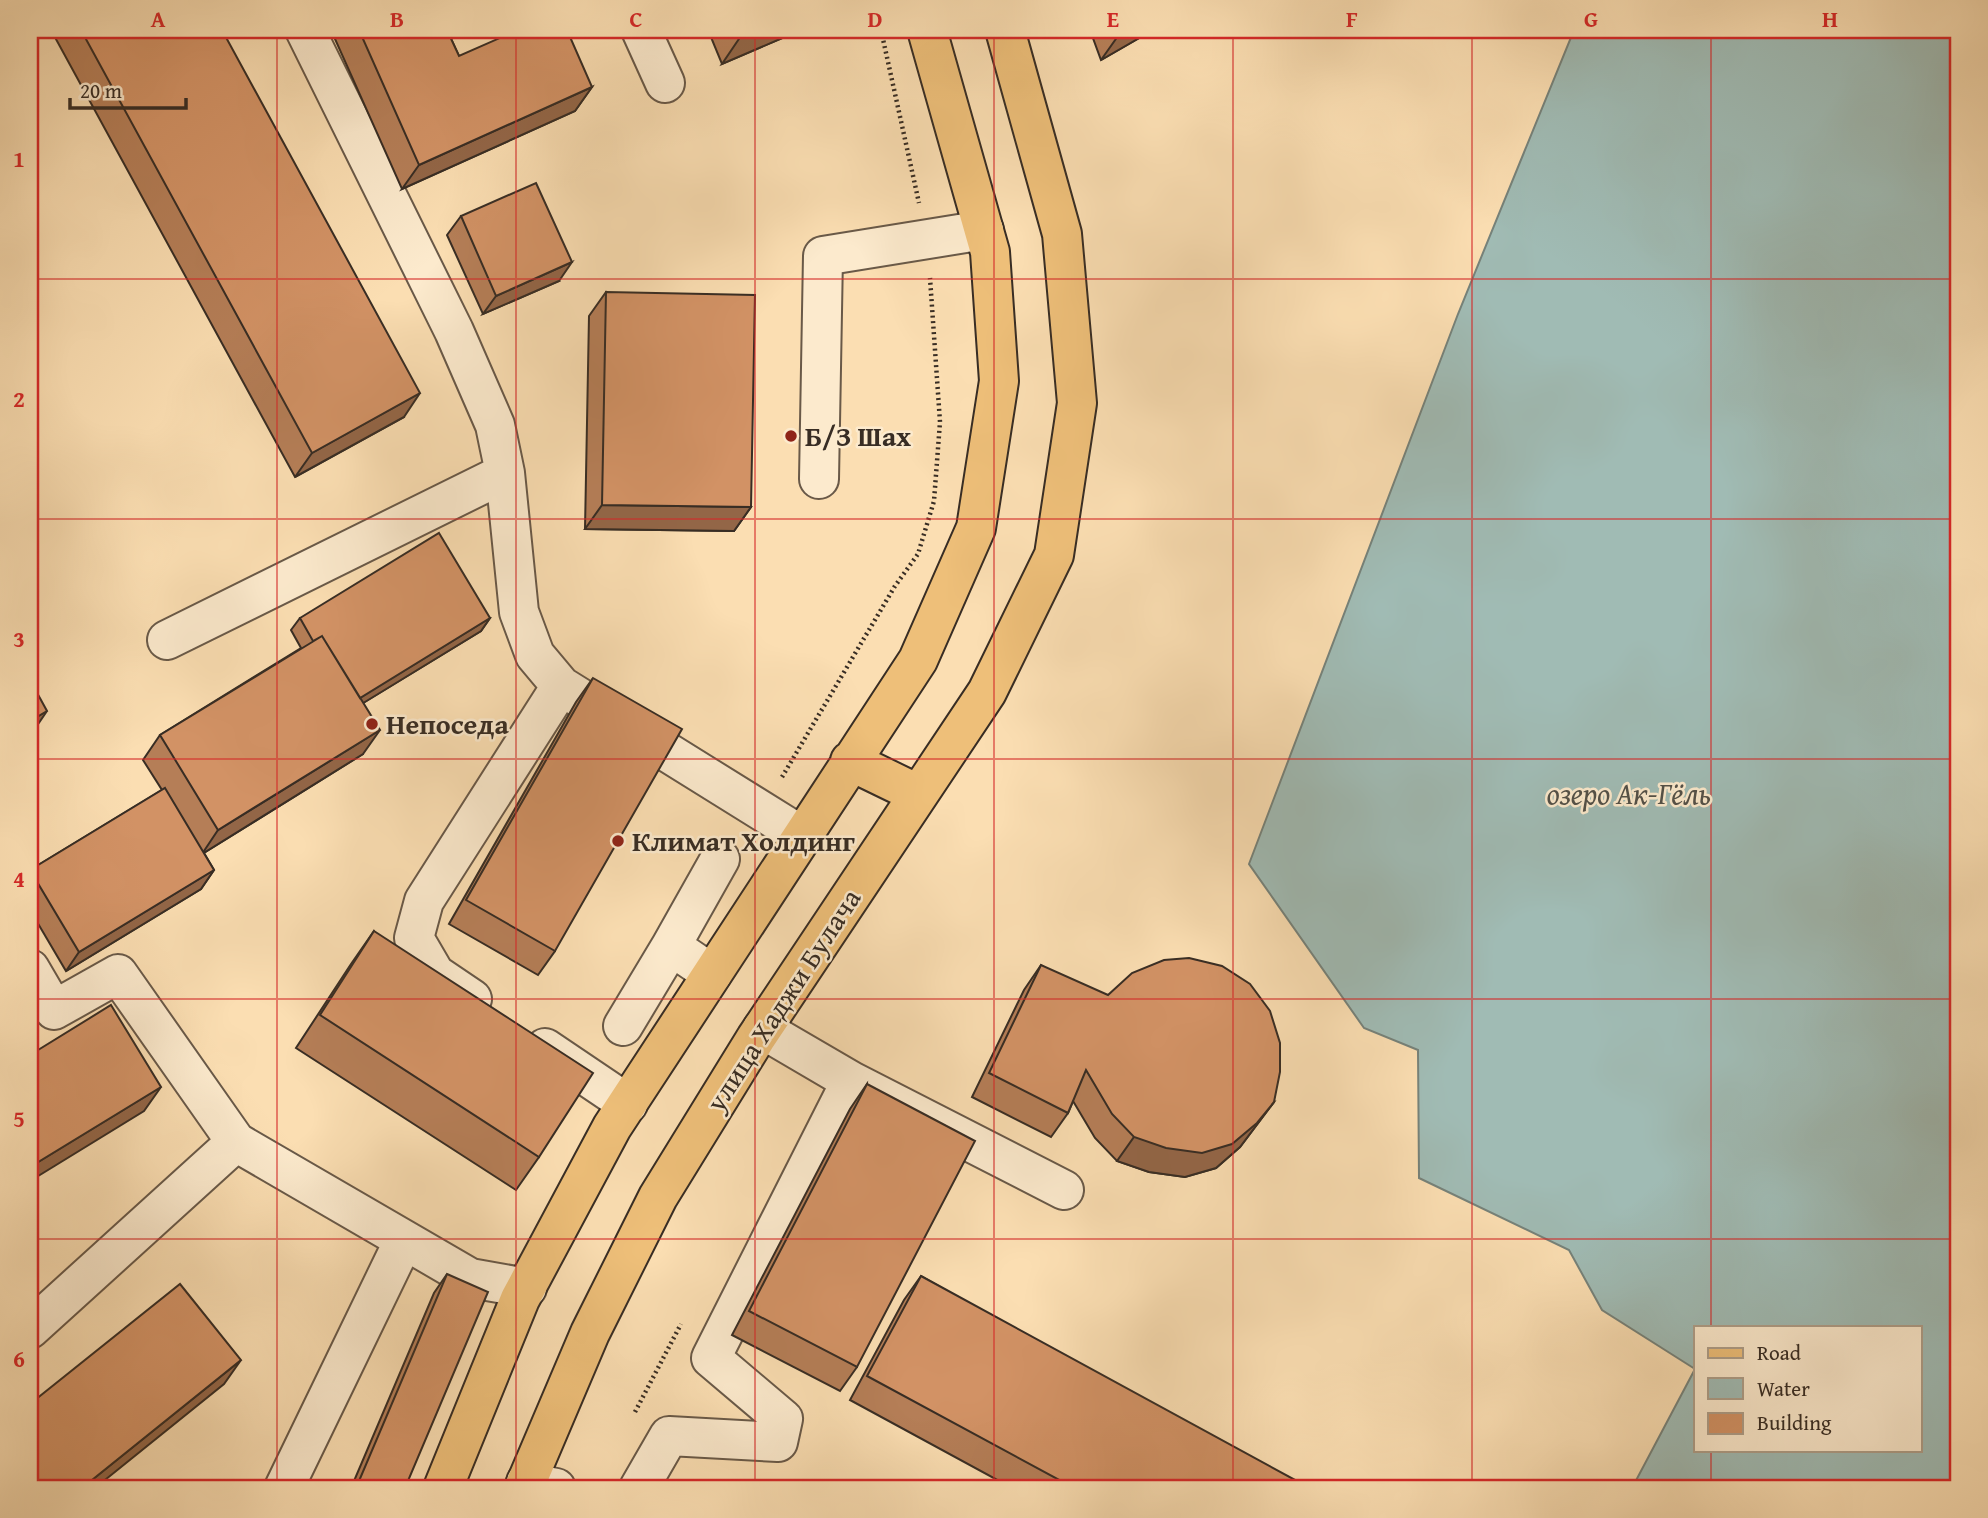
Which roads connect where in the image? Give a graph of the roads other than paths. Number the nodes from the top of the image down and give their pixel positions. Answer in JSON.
{"nodes":[{"id":1,"x":305,"y":30,"type":"edge"},
{"id":2,"x":642,"y":30,"type":"edge"},
{"id":3,"x":928,"y":30,"type":"edge"},
{"id":4,"x":1005,"y":30,"type":"edge"},
{"id":5,"x":664,"y":83,"type":"dead end"},
{"id":6,"x":984,"y":230,"type":"junction"},
{"id":7,"x":505,"y":473,"type":"junction"},
{"id":8,"x":819,"y":479,"type":"dead end"},
{"id":9,"x":167,"y":640,"type":"dead end"},
{"id":10,"x":561,"y":687,"type":"junction"},
{"id":11,"x":850,"y":761,"type":"junction"},
{"id":12,"x":918,"y":794,"type":"junction"},
{"id":13,"x":802,"y":835,"type":"junction"},
{"id":14,"x":720,"y":859,"type":"dead end"},
{"id":15,"x":671,"y":946,"type":"junction"},
{"id":16,"x":30,"y":969,"type":"edge"},
{"id":17,"x":712,"y":974,"type":"junction"},
{"id":18,"x":42,"y":1017,"type":"edge"},
{"id":19,"x":623,"y":1026,"type":"dead end"},
{"id":20,"x":762,"y":1029,"type":"junction"},
{"id":21,"x":851,"y":1081,"type":"junction"},
{"id":22,"x":628,"y":1104,"type":"junction"},
{"id":23,"x":236,"y":1142,"type":"junction"},
{"id":24,"x":1064,"y":1190,"type":"dead end"},
{"id":25,"x":404,"y":1240,"type":"junction"},
{"id":26,"x":527,"y":1288,"type":"junction"},
{"id":27,"x":30,"y":1329,"type":"edge"},
{"id":28,"x":535,"y":1486,"type":"edge"},
{"id":29,"x":284,"y":1488,"type":"edge"},
{"id":30,"x":443,"y":1488,"type":"edge"},
{"id":31,"x":639,"y":1488,"type":"edge"}],
"edges":[{"from":1,"to":7,"type":"street"},
{"from":2,"to":5,"type":"street"},
{"from":3,"to":6,"type":"main road"},
{"from":4,"to":12,"type":"main road","name":"улица Хаджи Булача"},
{"from":6,"to":8,"type":"street"},
{"from":6,"to":11,"type":"main road"},
{"from":7,"to":9,"type":"street"},
{"from":7,"to":10,"type":"street"},
{"from":10,"to":13,"type":"street"},
{"from":10,"to":22,"type":"street"},
{"from":11,"to":12,"type":"main road"},
{"from":11,"to":13,"type":"main road"},
{"from":12,"to":20,"type":"main road","name":"улица Хаджи Булача"},
{"from":13,"to":17,"type":"main road"},
{"from":14,"to":15,"type":"street"},
{"from":15,"to":17,"type":"street"},
{"from":15,"to":19,"type":"street"},
{"from":16,"to":18,"type":"street"},
{"from":17,"to":22,"type":"main road"},
{"from":18,"to":23,"type":"street"},
{"from":20,"to":21,"type":"street"},
{"from":20,"to":28,"type":"main road","name":"улица Хаджи Булача"},
{"from":21,"to":24,"type":"street"},
{"from":21,"to":31,"type":"street"},
{"from":22,"to":26,"type":"main road"},
{"from":23,"to":25,"type":"street"},
{"from":23,"to":27,"type":"street"},
{"from":25,"to":26,"type":"street"},
{"from":25,"to":29,"type":"street"},
{"from":26,"to":30,"type":"main road"}]}
